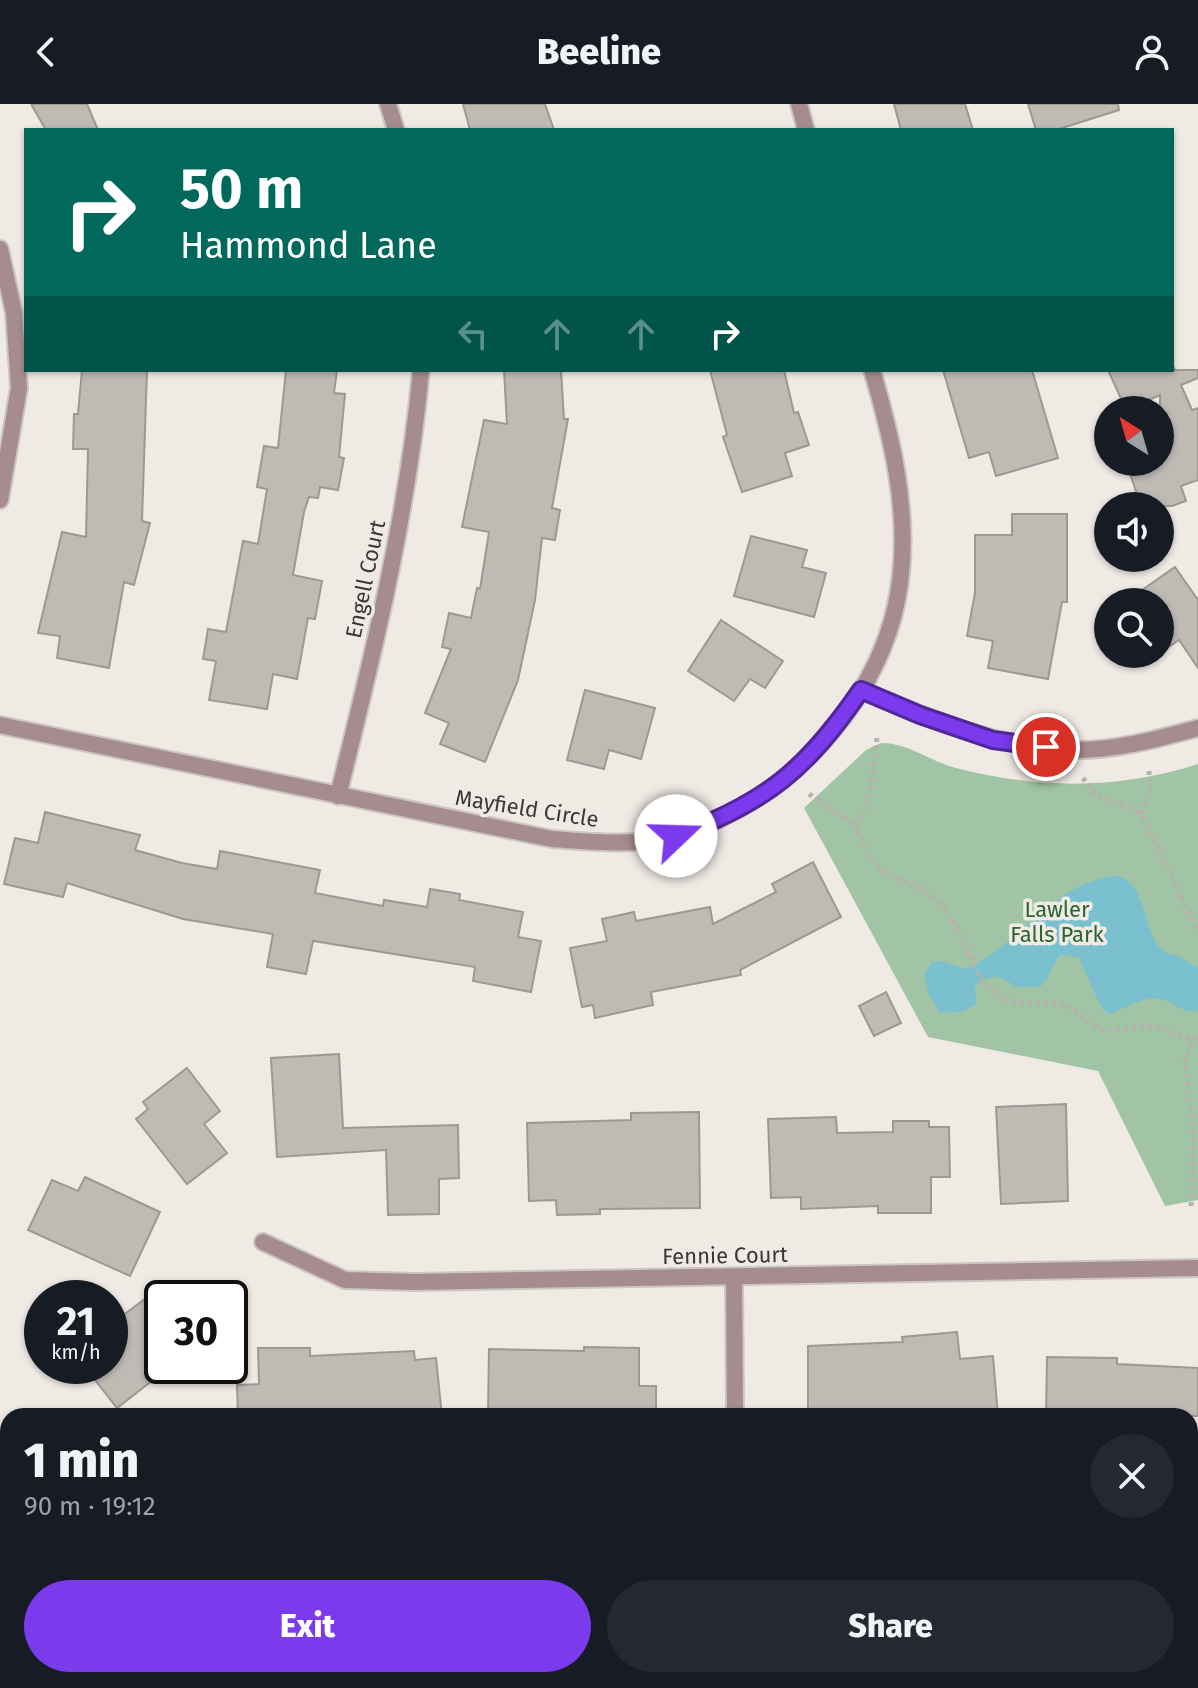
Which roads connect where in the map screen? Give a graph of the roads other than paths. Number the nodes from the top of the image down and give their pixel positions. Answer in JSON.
{"nodes":[{"id":1,"x":388,"y":104,"type":"edge"},
{"id":2,"x":799,"y":104,"type":"edge"},
{"id":3,"x":395,"y":128,"type":"edge"},
{"id":4,"x":805,"y":128,"type":"edge"},
{"id":5,"x":0,"y":249,"type":"edge"},
{"id":6,"x":421,"y":372,"type":"edge"},
{"id":7,"x":873,"y":372,"type":"edge"},
{"id":8,"x":0,"y":500,"type":"edge"},
{"id":9,"x":861,"y":690,"type":"junction"},
{"id":10,"x":0,"y":725,"type":"edge"},
{"id":11,"x":1198,"y":728,"type":"edge"},
{"id":12,"x":338,"y":796,"type":"junction"},
{"id":13,"x":263,"y":1242,"type":"dead end"},
{"id":14,"x":1196,"y":1268,"type":"edge"},
{"id":15,"x":734,"y":1277,"type":"junction"},
{"id":16,"x":735,"y":1408,"type":"edge"}],
"edges":[{"from":1,"to":3,"type":"street"},
{"from":2,"to":4,"type":"street"},
{"from":5,"to":8,"type":"street"},
{"from":6,"to":12,"type":"street","name":"Engell Court"},
{"from":7,"to":9,"type":"street","name":"Mayfield Circle"},
{"from":9,"to":11,"type":"street"},
{"from":9,"to":12,"type":"street","name":"Mayfield Circle"},
{"from":10,"to":12,"type":"street","name":"Mayfield Circle"},
{"from":13,"to":15,"type":"street","name":"Fennie Court"},
{"from":14,"to":15,"type":"street","name":"Fennie Court"},
{"from":15,"to":16,"type":"street"}]}
